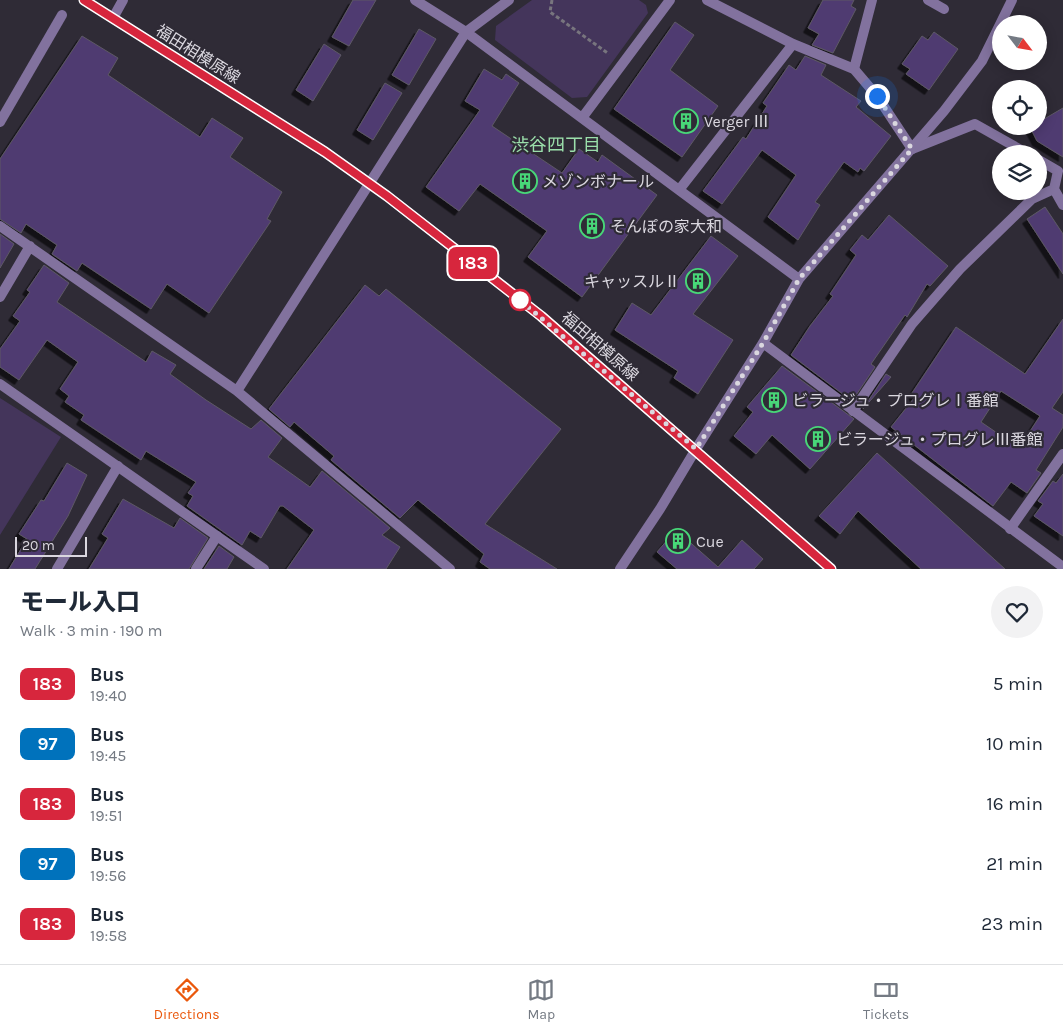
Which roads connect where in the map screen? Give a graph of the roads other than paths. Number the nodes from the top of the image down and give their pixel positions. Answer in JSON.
{"nodes":[{"id":1,"x":84,"y":0,"type":"edge"},
{"id":2,"x":124,"y":0,"type":"edge"},
{"id":3,"x":414,"y":0,"type":"edge"},
{"id":4,"x":509,"y":0,"type":"edge"},
{"id":5,"x":670,"y":0,"type":"edge"},
{"id":6,"x":707,"y":0,"type":"edge"},
{"id":7,"x":872,"y":0,"type":"edge"},
{"id":8,"x":928,"y":0,"type":"edge"},
{"id":9,"x":1012,"y":0,"type":"edge"},
{"id":10,"x":944,"y":9,"type":"dead end"},
{"id":11,"x":62,"y":15,"type":"dead end"},
{"id":12,"x":113,"y":18,"type":"junction"},
{"id":13,"x":466,"y":32,"type":"junction"},
{"id":14,"x":794,"y":44,"type":"junction"},
{"id":15,"x":854,"y":69,"type":"junction"},
{"id":16,"x":582,"y":118,"type":"junction"},
{"id":17,"x":0,"y":122,"type":"edge"},
{"id":18,"x":1012,"y":145,"type":"edge"},
{"id":19,"x":912,"y":149,"type":"junction"},
{"id":20,"x":1047,"y":164,"type":"edge"},
{"id":21,"x":368,"y":184,"type":"junction"},
{"id":22,"x":1054,"y":189,"type":"junction"},
{"id":23,"x":679,"y":190,"type":"junction"},
{"id":24,"x":1063,"y":205,"type":"edge"},
{"id":25,"x":0,"y":226,"type":"edge"},
{"id":26,"x":30,"y":246,"type":"junction"},
{"id":27,"x":799,"y":279,"type":"junction"},
{"id":28,"x":0,"y":297,"type":"edge"},
{"id":29,"x":763,"y":343,"type":"junction"},
{"id":30,"x":0,"y":384,"type":"edge"},
{"id":31,"x":237,"y":390,"type":"junction"},
{"id":32,"x":853,"y":411,"type":"junction"},
{"id":33,"x":696,"y":449,"type":"junction"},
{"id":34,"x":1063,"y":454,"type":"edge"},
{"id":35,"x":118,"y":466,"type":"junction"},
{"id":36,"x":1010,"y":529,"type":"junction"},
{"id":37,"x":217,"y":536,"type":"junction"},
{"id":38,"x":1063,"y":567,"type":"edge"},
{"id":39,"x":57,"y":569,"type":"edge"},
{"id":40,"x":196,"y":569,"type":"edge"},
{"id":41,"x":264,"y":569,"type":"edge"},
{"id":42,"x":450,"y":569,"type":"edge"},
{"id":43,"x":620,"y":569,"type":"edge"},
{"id":44,"x":831,"y":569,"type":"edge"}],
"edges":[{"from":1,"to":12,"type":"street","name":"福田相模原線"},
{"from":2,"to":12,"type":"street"},
{"from":3,"to":13,"type":"street"},
{"from":4,"to":13,"type":"street"},
{"from":5,"to":16,"type":"street"},
{"from":6,"to":14,"type":"street"},
{"from":7,"to":15,"type":"street"},
{"from":8,"to":10,"type":"street"},
{"from":9,"to":19,"type":"street"},
{"from":11,"to":17,"type":"street"},
{"from":12,"to":21,"type":"street","name":"福田相模原線"},
{"from":13,"to":16,"type":"street"},
{"from":13,"to":21,"type":"street"},
{"from":14,"to":15,"type":"street"},
{"from":14,"to":23,"type":"street"},
{"from":15,"to":19,"type":"street"},
{"from":16,"to":23,"type":"street"},
{"from":18,"to":19,"type":"street"},
{"from":19,"to":27,"type":"street"},
{"from":20,"to":22,"type":"street"},
{"from":21,"to":31,"type":"street"},
{"from":21,"to":33,"type":"street","name":"福田相模原線"},
{"from":22,"to":24,"type":"street"},
{"from":22,"to":32,"type":"street"},
{"from":23,"to":27,"type":"street"},
{"from":25,"to":26,"type":"street"},
{"from":26,"to":28,"type":"street"},
{"from":26,"to":31,"type":"street"},
{"from":27,"to":29,"type":"street"},
{"from":29,"to":32,"type":"street"},
{"from":29,"to":33,"type":"street"},
{"from":30,"to":35,"type":"street"},
{"from":31,"to":42,"type":"street"},
{"from":32,"to":36,"type":"street"},
{"from":33,"to":43,"type":"street"},
{"from":33,"to":44,"type":"street","name":"福田相模原線"},
{"from":34,"to":36,"type":"street"},
{"from":35,"to":37,"type":"street"},
{"from":35,"to":39,"type":"street"},
{"from":36,"to":38,"type":"street"},
{"from":37,"to":40,"type":"street"},
{"from":37,"to":41,"type":"street"}]}
